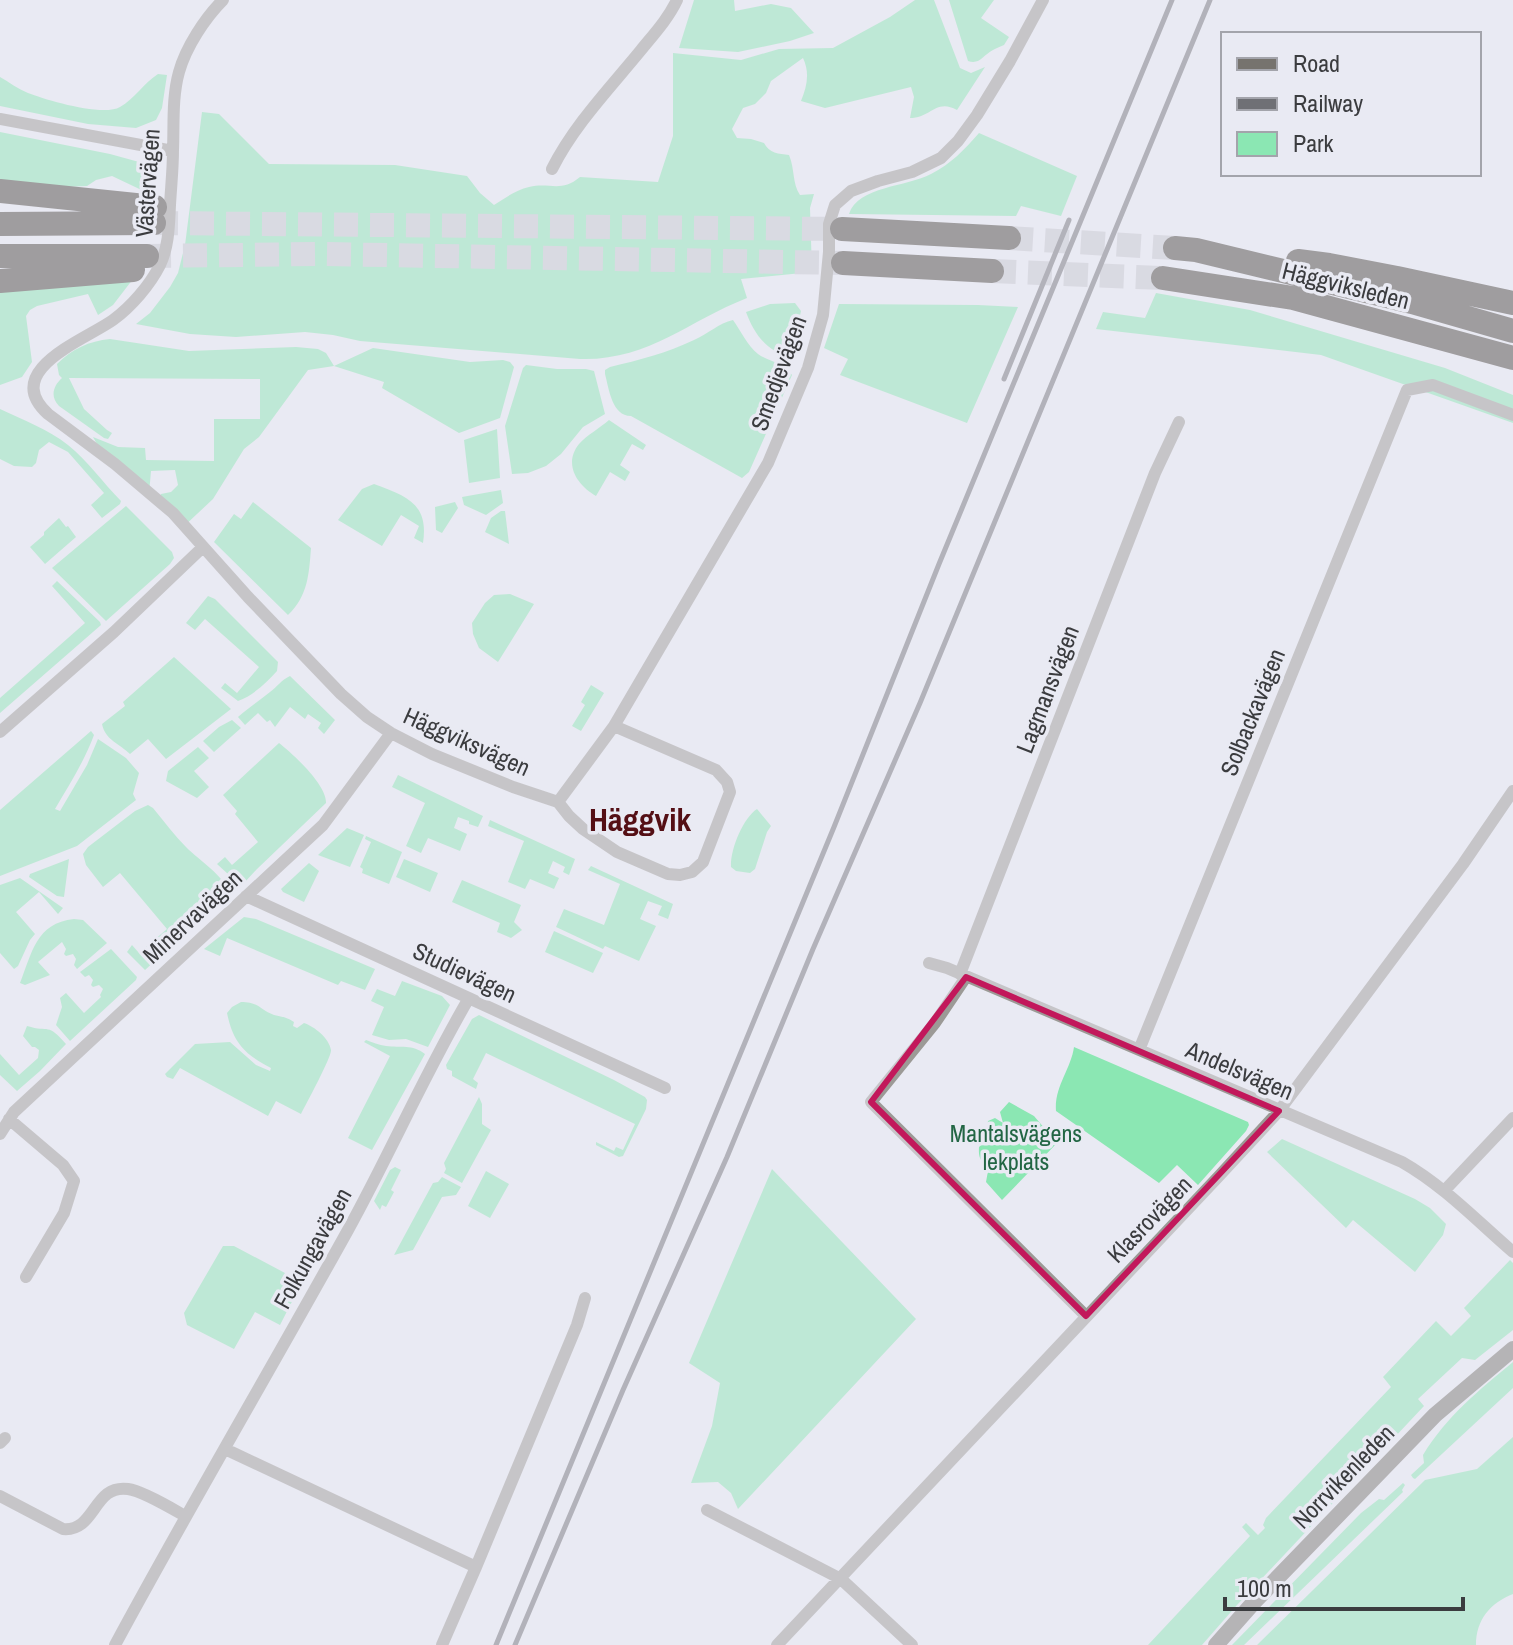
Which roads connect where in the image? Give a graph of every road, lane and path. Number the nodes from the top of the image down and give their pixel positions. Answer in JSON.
{"nodes":[{"id":1,"x":223,"y":0,"type":"edge"},
{"id":2,"x":677,"y":0,"type":"edge"},
{"id":3,"x":1043,"y":0,"type":"edge"},
{"id":4,"x":0,"y":119,"type":"edge"},
{"id":5,"x":173,"y":151,"type":"junction"},
{"id":6,"x":552,"y":169,"type":"dead end"},
{"id":7,"x":0,"y":191,"type":"edge"},
{"id":8,"x":0,"y":224,"type":"edge"},
{"id":9,"x":842,"y":229,"type":"tunnel mouth"},
{"id":10,"x":1009,"y":238,"type":"tunnel mouth"},
{"id":11,"x":0,"y":256,"type":"edge"},
{"id":12,"x":843,"y":263,"type":"tunnel mouth"},
{"id":13,"x":992,"y":271,"type":"tunnel mouth"},
{"id":14,"x":1163,"y":278,"type":"tunnel mouth"},
{"id":15,"x":0,"y":281,"type":"edge"},
{"id":16,"x":1513,"y":303,"type":"edge"},
{"id":17,"x":1377,"y":320,"type":"junction"},
{"id":18,"x":1513,"y":331,"type":"edge"},
{"id":19,"x":1513,"y":358,"type":"edge"},
{"id":20,"x":1513,"y":374,"type":"edge"},
{"id":21,"x":48,"y":414,"type":"joint"},
{"id":22,"x":1513,"y":415,"type":"edge"},
{"id":23,"x":1179,"y":422,"type":"dead end"},
{"id":24,"x":203,"y":547,"type":"junction"},
{"id":25,"x":614,"y":726,"type":"junction"},
{"id":26,"x":0,"y":732,"type":"edge"},
{"id":27,"x":391,"y":733,"type":"junction"},
{"id":28,"x":1513,"y":791,"type":"edge"},
{"id":29,"x":558,"y":802,"type":"junction"},
{"id":30,"x":246,"y":896,"type":"junction"},
{"id":31,"x":929,"y":963,"type":"dead end"},
{"id":32,"x":963,"y":975,"type":"junction"},
{"id":33,"x":469,"y":998,"type":"junction"},
{"id":34,"x":1139,"y":1050,"type":"junction"},
{"id":35,"x":665,"y":1088,"type":"dead end"},
{"id":36,"x":1279,"y":1111,"type":"junction"},
{"id":37,"x":1513,"y":1118,"type":"edge"},
{"id":38,"x":9,"y":1119,"type":"junction"},
{"id":39,"x":0,"y":1134,"type":"edge"},
{"id":40,"x":1444,"y":1191,"type":"junction"},
{"id":41,"x":1513,"y":1252,"type":"edge"},
{"id":42,"x":26,"y":1277,"type":"dead end"},
{"id":43,"x":585,"y":1298,"type":"dead end"},
{"id":44,"x":1086,"y":1316,"type":"junction"},
{"id":45,"x":1513,"y":1349,"type":"edge"},
{"id":46,"x":225,"y":1449,"type":"junction"},
{"id":47,"x":0,"y":1496,"type":"edge"},
{"id":48,"x":707,"y":1510,"type":"dead end"},
{"id":49,"x":185,"y":1516,"type":"junction"},
{"id":50,"x":476,"y":1567,"type":"junction"},
{"id":51,"x":841,"y":1579,"type":"junction"},
{"id":52,"x":115,"y":1645,"type":"edge"},
{"id":53,"x":442,"y":1645,"type":"edge"},
{"id":54,"x":777,"y":1645,"type":"edge"},
{"id":55,"x":912,"y":1645,"type":"edge"},
{"id":56,"x":1216,"y":1645,"type":"edge"}],
"edges":[{"from":1,"to":5,"type":"street","name":"Västervägen"},
{"from":2,"to":6,"type":"street"},
{"from":3,"to":25,"type":"street","name":"Smedjevägen"},
{"from":4,"to":5,"type":"street"},
{"from":5,"to":21,"type":"street","name":"Västervägen"},
{"from":7,"to":8,"type":"highway"},
{"from":9,"to":10,"type":"highway"},
{"from":11,"to":15,"type":"highway"},
{"from":12,"to":13,"type":"highway"},
{"from":14,"to":17,"type":"highway","name":"Häggviksleden"},
{"from":16,"to":18,"type":"highway","name":"Häggviksleden"},
{"from":17,"to":19,"type":"highway","name":"Häggviksleden"},
{"from":17,"to":20,"type":"highway"},
{"from":21,"to":24,"type":"street","name":"Häggviksvägen"},
{"from":22,"to":34,"type":"street","name":"Solbackavägen"},
{"from":23,"to":32,"type":"street","name":"Lagmansvägen"},
{"from":24,"to":26,"type":"street"},
{"from":24,"to":27,"type":"street","name":"Häggviksvägen"},
{"from":25,"to":29,"type":"street","name":"Smedjevägen"},
{"from":25,"to":29,"type":"street","name":"Häggviksvägen"},
{"from":27,"to":29,"type":"street","name":"Häggviksvägen"},
{"from":27,"to":30,"type":"street","name":"Minervavägen"},
{"from":28,"to":36,"type":"street","name":"Klasrovägen"},
{"from":30,"to":33,"type":"street","name":"Studievägen"},
{"from":30,"to":38,"type":"street","name":"Minervavägen"},
{"from":31,"to":32,"type":"street","name":"Andelsvägen"},
{"from":32,"to":34,"type":"street","name":"Andelsvägen"},
{"from":32,"to":44,"type":"street","name":"Lagmansvägen"},
{"from":33,"to":35,"type":"street","name":"Studievägen"},
{"from":33,"to":46,"type":"street","name":"Folkungavägen"},
{"from":34,"to":36,"type":"street","name":"Andelsvägen"},
{"from":36,"to":40,"type":"street","name":"Andelsvägen"},
{"from":36,"to":44,"type":"street","name":"Klasrovägen"},
{"from":37,"to":40,"type":"street"},
{"from":38,"to":39,"type":"street","name":"Minervavägen"},
{"from":38,"to":42,"type":"street"},
{"from":40,"to":41,"type":"street","name":"Andelsvägen"},
{"from":43,"to":50,"type":"street"},
{"from":44,"to":51,"type":"street","name":"Klasrovägen"},
{"from":45,"to":56,"type":"main road","name":"Norrvikenleden"},
{"from":46,"to":49,"type":"street","name":"Folkungavägen"},
{"from":46,"to":50,"type":"street"},
{"from":47,"to":49,"type":"street"},
{"from":48,"to":51,"type":"street"},
{"from":49,"to":52,"type":"street","name":"Folkungavägen"},
{"from":50,"to":53,"type":"street"},
{"from":51,"to":54,"type":"street","name":"Klasrovägen"},
{"from":51,"to":55,"type":"street"}]}
